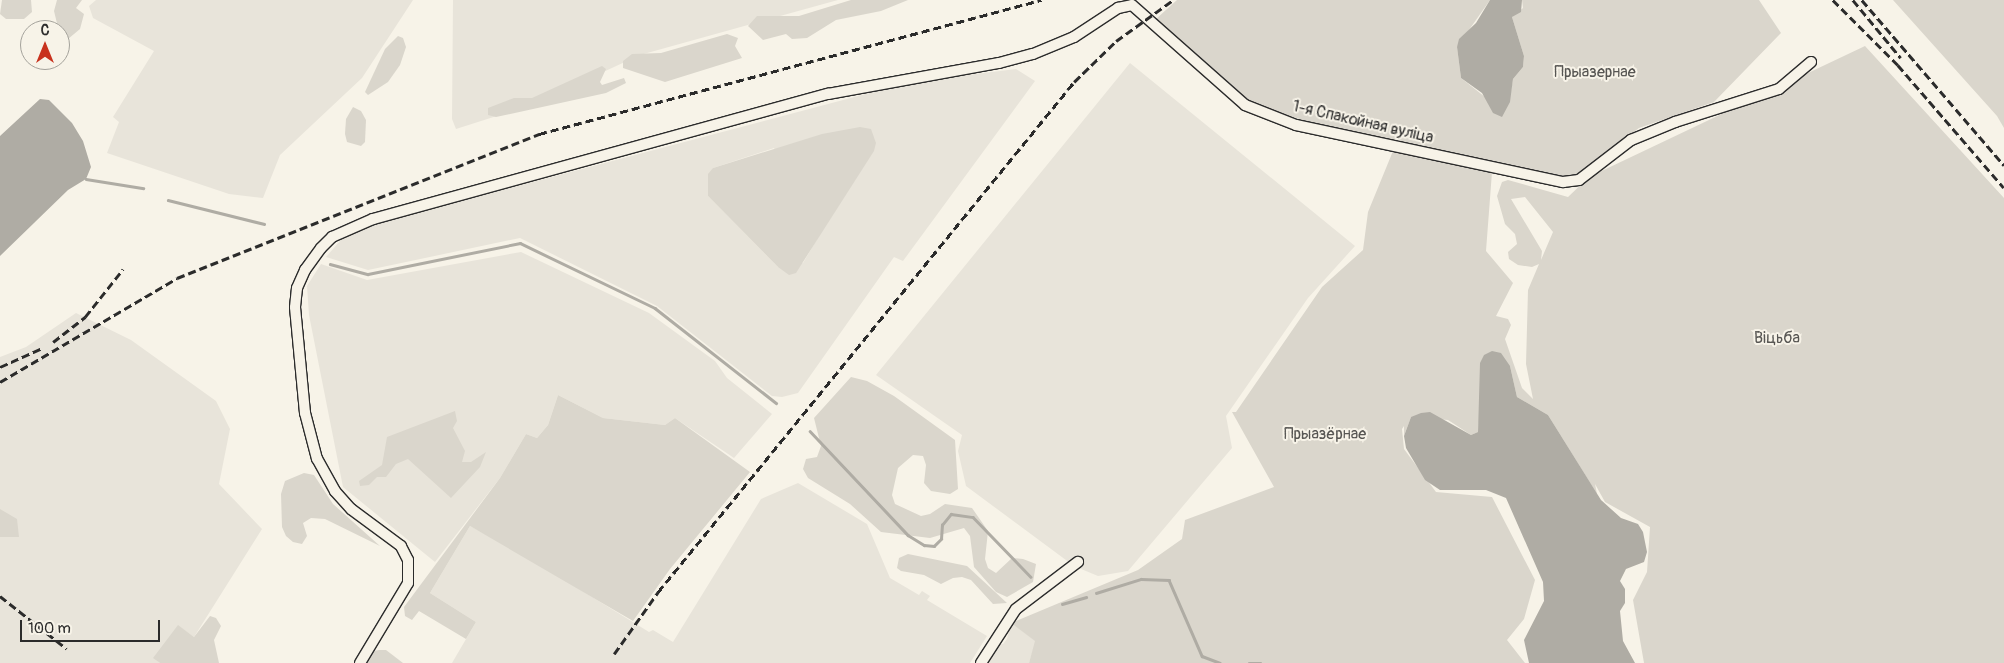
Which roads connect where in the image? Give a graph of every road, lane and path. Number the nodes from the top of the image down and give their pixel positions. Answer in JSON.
{"nodes":[{"id":1,"x":1810,"y":62,"type":"dead end"},
{"id":2,"x":1078,"y":562,"type":"dead end"},
{"id":3,"x":360,"y":663,"type":"edge"},
{"id":4,"x":981,"y":663,"type":"edge"}],
"edges":[{"from":1,"to":3,"type":"street","name":"1-я Спакойная вуліца"},
{"from":2,"to":4,"type":"street"}]}
